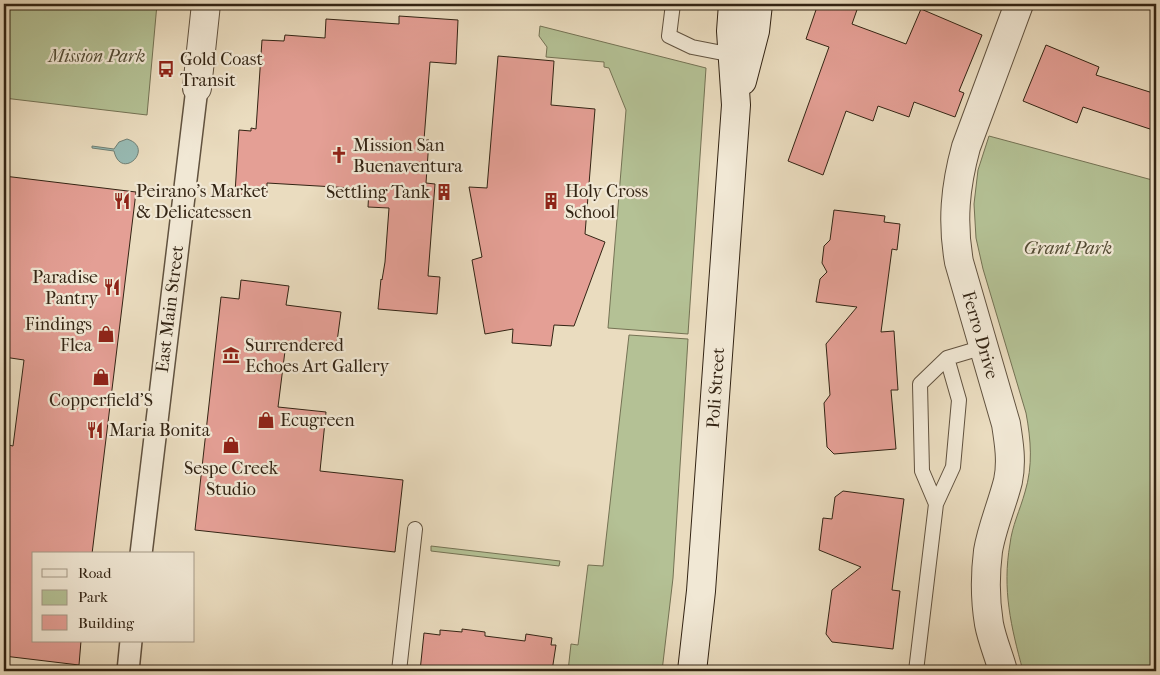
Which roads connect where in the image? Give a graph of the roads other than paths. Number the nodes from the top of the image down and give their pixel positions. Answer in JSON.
{"nodes":[{"id":1,"x":206,"y":4,"type":"edge"},
{"id":2,"x":673,"y":4,"type":"edge"},
{"id":3,"x":733,"y":4,"type":"edge"},
{"id":4,"x":758,"y":4,"type":"edge"},
{"id":5,"x":1019,"y":4,"type":"edge"},
{"id":6,"x":733,"y":55,"type":"junction"},
{"id":7,"x":196,"y":88,"type":"joint"},
{"id":8,"x":736,"y":105,"type":"junction"},
{"id":9,"x":984,"y":347,"type":"junction"},
{"id":10,"x":947,"y":358,"type":"junction"},
{"id":11,"x":936,"y":504,"type":"junction"},
{"id":12,"x":415,"y":529,"type":"dead end"},
{"id":13,"x":141,"y":552,"type":"edge"},
{"id":14,"x":131,"y":642,"type":"edge"},
{"id":15,"x":128,"y":671,"type":"edge"},
{"id":16,"x":399,"y":671,"type":"edge"},
{"id":17,"x":692,"y":671,"type":"edge"},
{"id":18,"x":916,"y":671,"type":"edge"},
{"id":19,"x":1004,"y":671,"type":"edge"}],
"edges":[{"from":1,"to":7,"type":"main road","name":"East Main Street"},
{"from":2,"to":6,"type":"lane"},
{"from":3,"to":6,"type":"main road","name":"Poli Street"},
{"from":4,"to":8,"type":"main road","name":"Poli Street"},
{"from":5,"to":9,"type":"main road","name":"Ferro Drive"},
{"from":6,"to":8,"type":"main road","name":"Poli Street"},
{"from":7,"to":13,"type":"street","name":"East Main Street"},
{"from":8,"to":17,"type":"main road","name":"Poli Street"},
{"from":9,"to":10,"type":"lane"},
{"from":9,"to":19,"type":"main road","name":"Ferro Drive"},
{"from":10,"to":11,"type":"lane"},
{"from":10,"to":11,"type":"lane"},
{"from":11,"to":18,"type":"lane"},
{"from":12,"to":16,"type":"lane"},
{"from":14,"to":15,"type":"street"}]}
